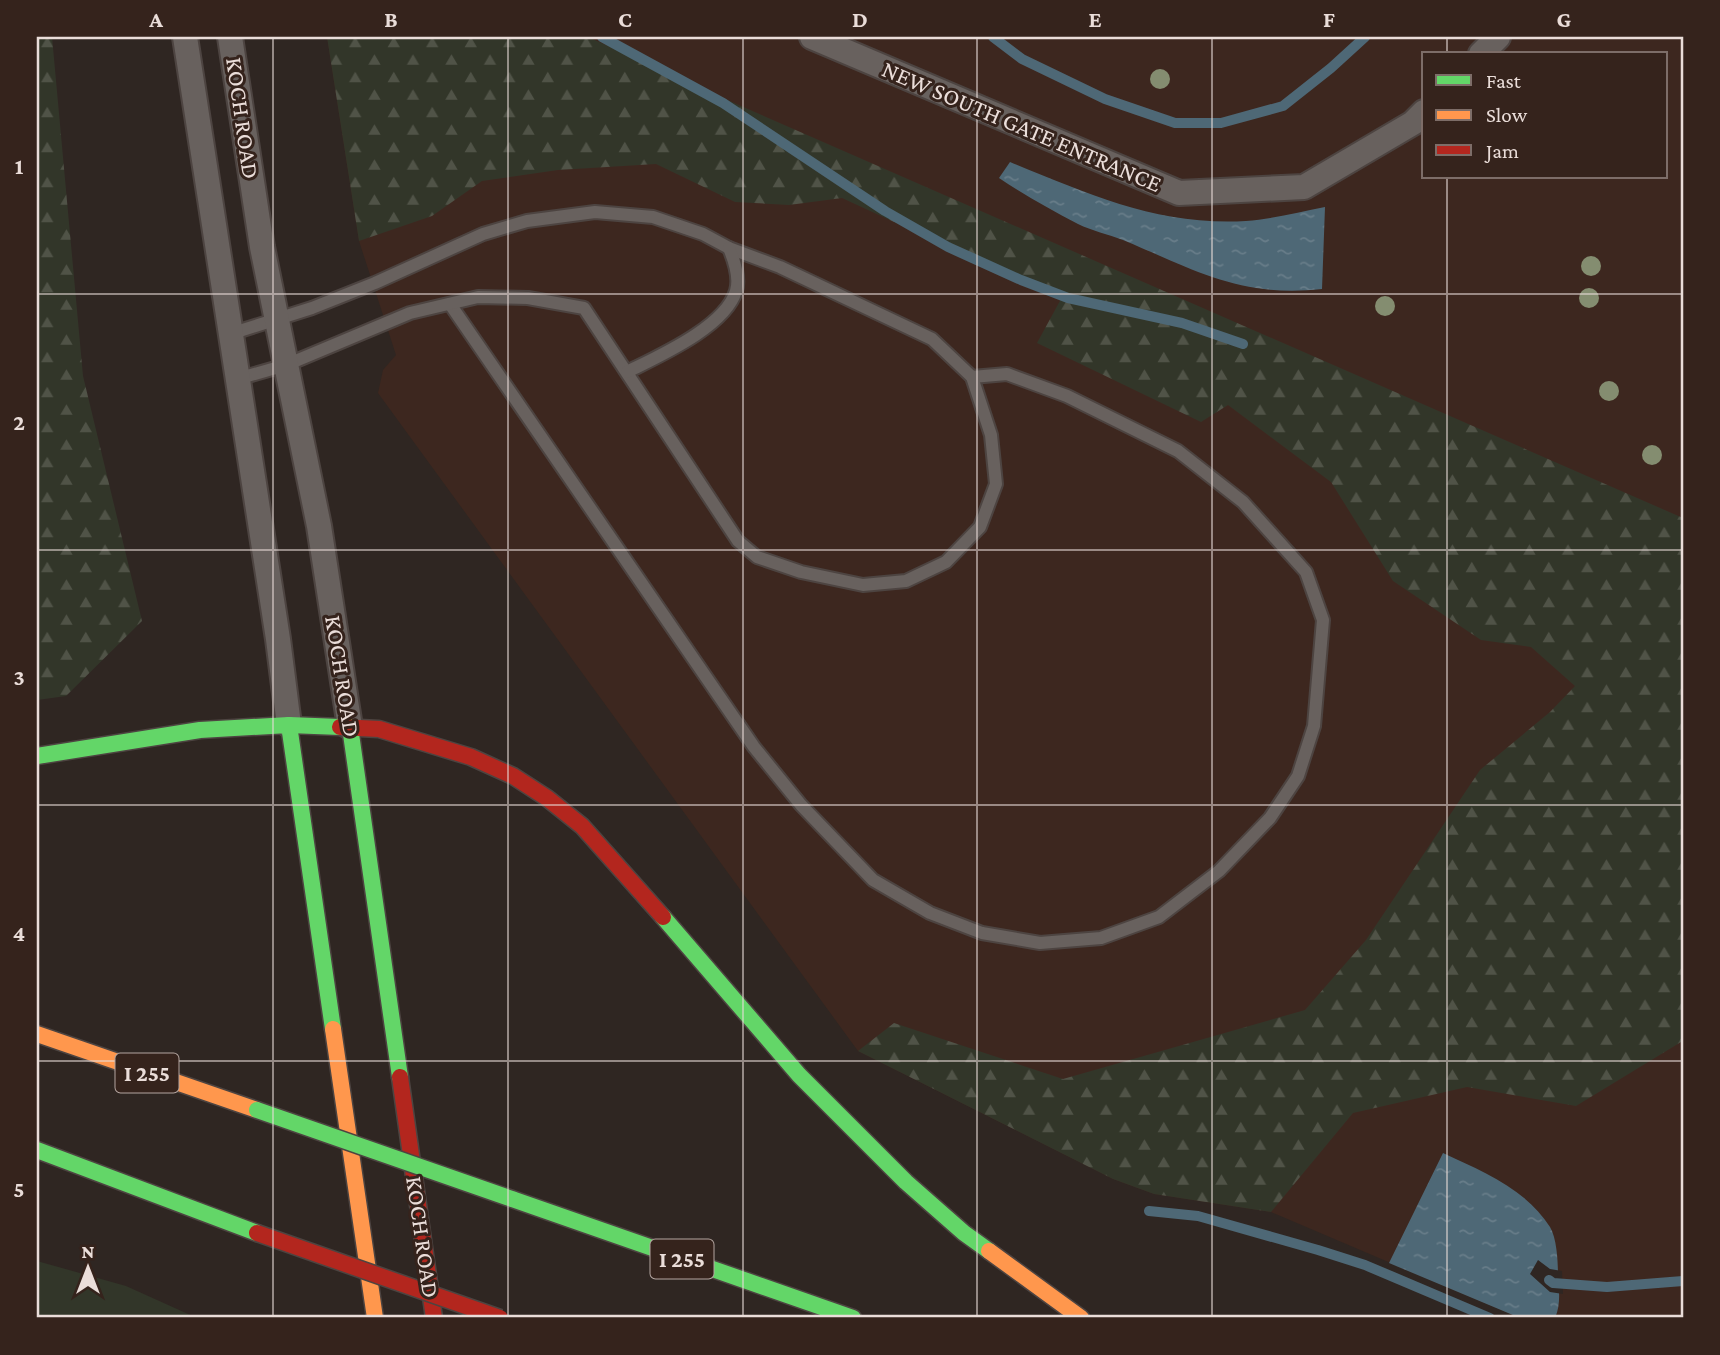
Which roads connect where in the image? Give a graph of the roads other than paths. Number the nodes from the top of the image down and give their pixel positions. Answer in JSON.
{"nodes":[{"id":1,"x":185,"y":37,"type":"edge"},
{"id":2,"x":230,"y":37,"type":"edge"},
{"id":3,"x":812,"y":37,"type":"edge"},
{"id":4,"x":1498,"y":37,"type":"edge"},
{"id":5,"x":1483,"y":52,"type":"edge"},
{"id":6,"x":1422,"y":114,"type":"edge"},
{"id":7,"x":729,"y":248,"type":"junction"},
{"id":8,"x":450,"y":304,"type":"junction"},
{"id":9,"x":276,"y":320,"type":"junction"},
{"id":10,"x":230,"y":334,"type":"junction"},
{"id":11,"x":286,"y":365,"type":"junction"},
{"id":12,"x":627,"y":372,"type":"junction"},
{"id":13,"x":972,"y":377,"type":"junction"},
{"id":14,"x":237,"y":379,"type":"junction"},
{"id":15,"x":289,"y":725,"type":"junction"},
{"id":16,"x":351,"y":727,"type":"junction"},
{"id":17,"x":37,"y":756,"type":"edge"},
{"id":18,"x":37,"y":1034,"type":"edge"},
{"id":19,"x":37,"y":1150,"type":"edge"},
{"id":20,"x":37,"y":1157,"type":"edge"},
{"id":21,"x":64,"y":1160,"type":"junction"},
{"id":22,"x":375,"y":1318,"type":"edge"},
{"id":23,"x":434,"y":1318,"type":"edge"},
{"id":24,"x":500,"y":1318,"type":"edge"},
{"id":25,"x":853,"y":1318,"type":"edge"},
{"id":26,"x":1081,"y":1318,"type":"edge"}],
"edges":[{"from":1,"to":10,"type":"street","name":"KOCH ROAD"},
{"from":2,"to":9,"type":"street","name":"KOCH ROAD"},
{"from":3,"to":6,"type":"street","name":"NEW SOUTH GATE ENTRANCE"},
{"from":4,"to":5,"type":"street"},
{"from":7,"to":9,"type":"lane"},
{"from":7,"to":12,"type":"lane"},
{"from":7,"to":13,"type":"lane"},
{"from":8,"to":11,"type":"lane"},
{"from":8,"to":12,"type":"lane"},
{"from":8,"to":13,"type":"lane"},
{"from":9,"to":10,"type":"lane"},
{"from":9,"to":11,"type":"street","name":"KOCH ROAD"},
{"from":10,"to":14,"type":"street","name":"KOCH ROAD"},
{"from":11,"to":14,"type":"lane"},
{"from":11,"to":16,"type":"street","name":"KOCH ROAD"},
{"from":12,"to":13,"type":"lane"},
{"from":14,"to":15,"type":"street","name":"KOCH ROAD"},
{"from":15,"to":16,"type":"main road"},
{"from":15,"to":17,"type":"main road"},
{"from":15,"to":22,"type":"main road","name":"KOCH ROAD"},
{"from":16,"to":23,"type":"main road","name":"KOCH ROAD"},
{"from":16,"to":26,"type":"main road"},
{"from":18,"to":25,"type":"main road","number":"I 255","bridge":true},
{"from":19,"to":21,"type":"main road"},
{"from":20,"to":21,"type":"main road"},
{"from":21,"to":24,"type":"main road","bridge":true}]}
